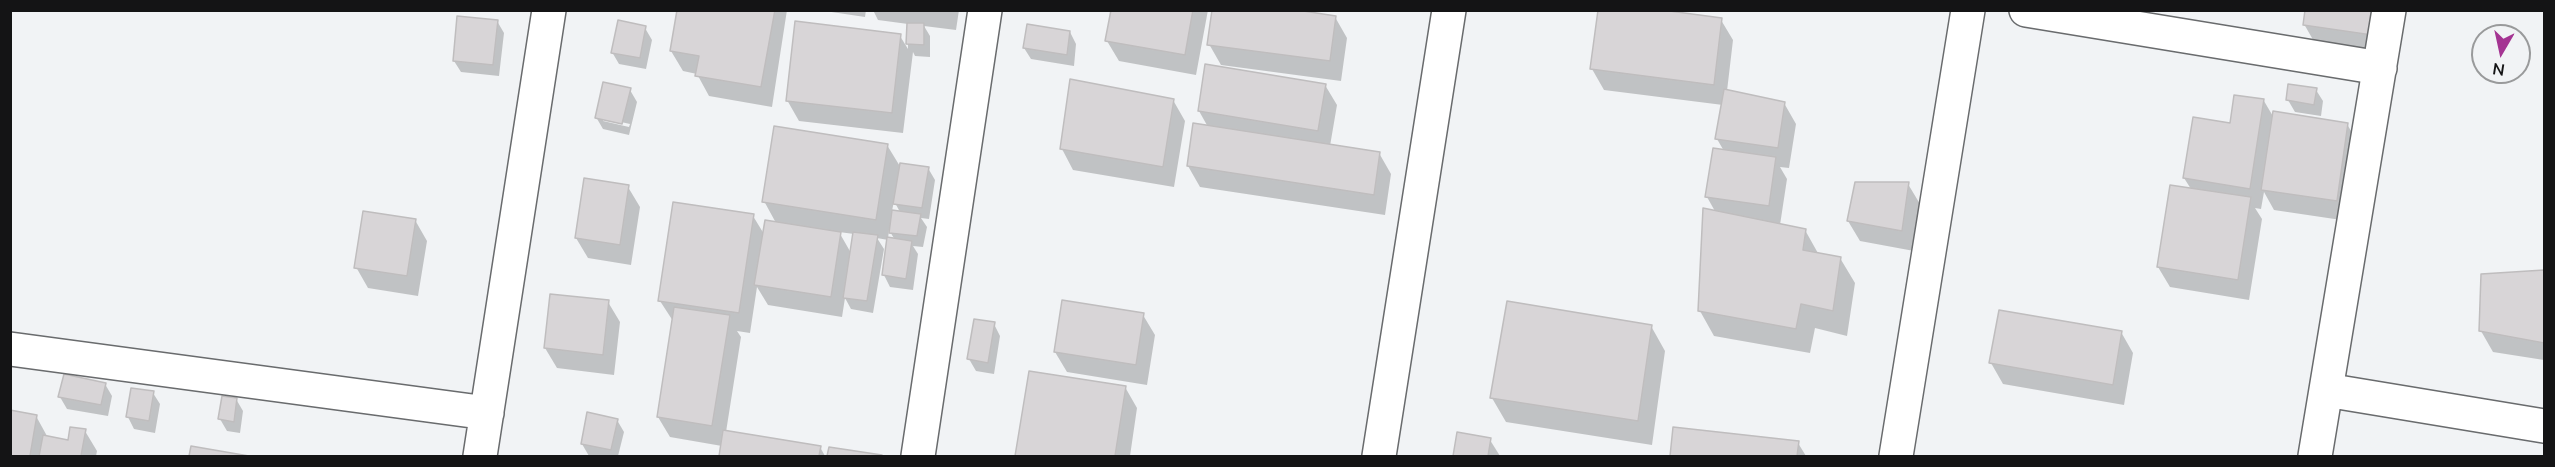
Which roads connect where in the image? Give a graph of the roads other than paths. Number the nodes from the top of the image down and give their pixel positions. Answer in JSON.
{"nodes":[{"id":1,"x":549,"y":10,"type":"edge"},
{"id":2,"x":985,"y":10,"type":"edge"},
{"id":3,"x":1449,"y":10,"type":"edge"},
{"id":4,"x":1968,"y":10,"type":"edge"},
{"id":5,"x":2026,"y":10,"type":"edge"},
{"id":6,"x":2389,"y":10,"type":"edge"},
{"id":7,"x":2380,"y":68,"type":"junction"},
{"id":8,"x":10,"y":349,"type":"edge"},
{"id":9,"x":2326,"y":390,"type":"junction"},
{"id":10,"x":487,"y":413,"type":"junction"},
{"id":11,"x":2544,"y":426,"type":"edge"},
{"id":12,"x":480,"y":456,"type":"edge"},
{"id":13,"x":918,"y":456,"type":"edge"},
{"id":14,"x":1378,"y":456,"type":"edge"},
{"id":15,"x":1896,"y":456,"type":"edge"},
{"id":16,"x":2315,"y":456,"type":"edge"}],
"edges":[{"from":1,"to":10,"type":"street"},
{"from":2,"to":13,"type":"street"},
{"from":3,"to":14,"type":"street"},
{"from":4,"to":15,"type":"street"},
{"from":5,"to":7,"type":"street"},
{"from":6,"to":7,"type":"street"},
{"from":7,"to":9,"type":"street"},
{"from":8,"to":10,"type":"street"},
{"from":9,"to":11,"type":"street"},
{"from":9,"to":16,"type":"street"},
{"from":10,"to":12,"type":"street"}]}
